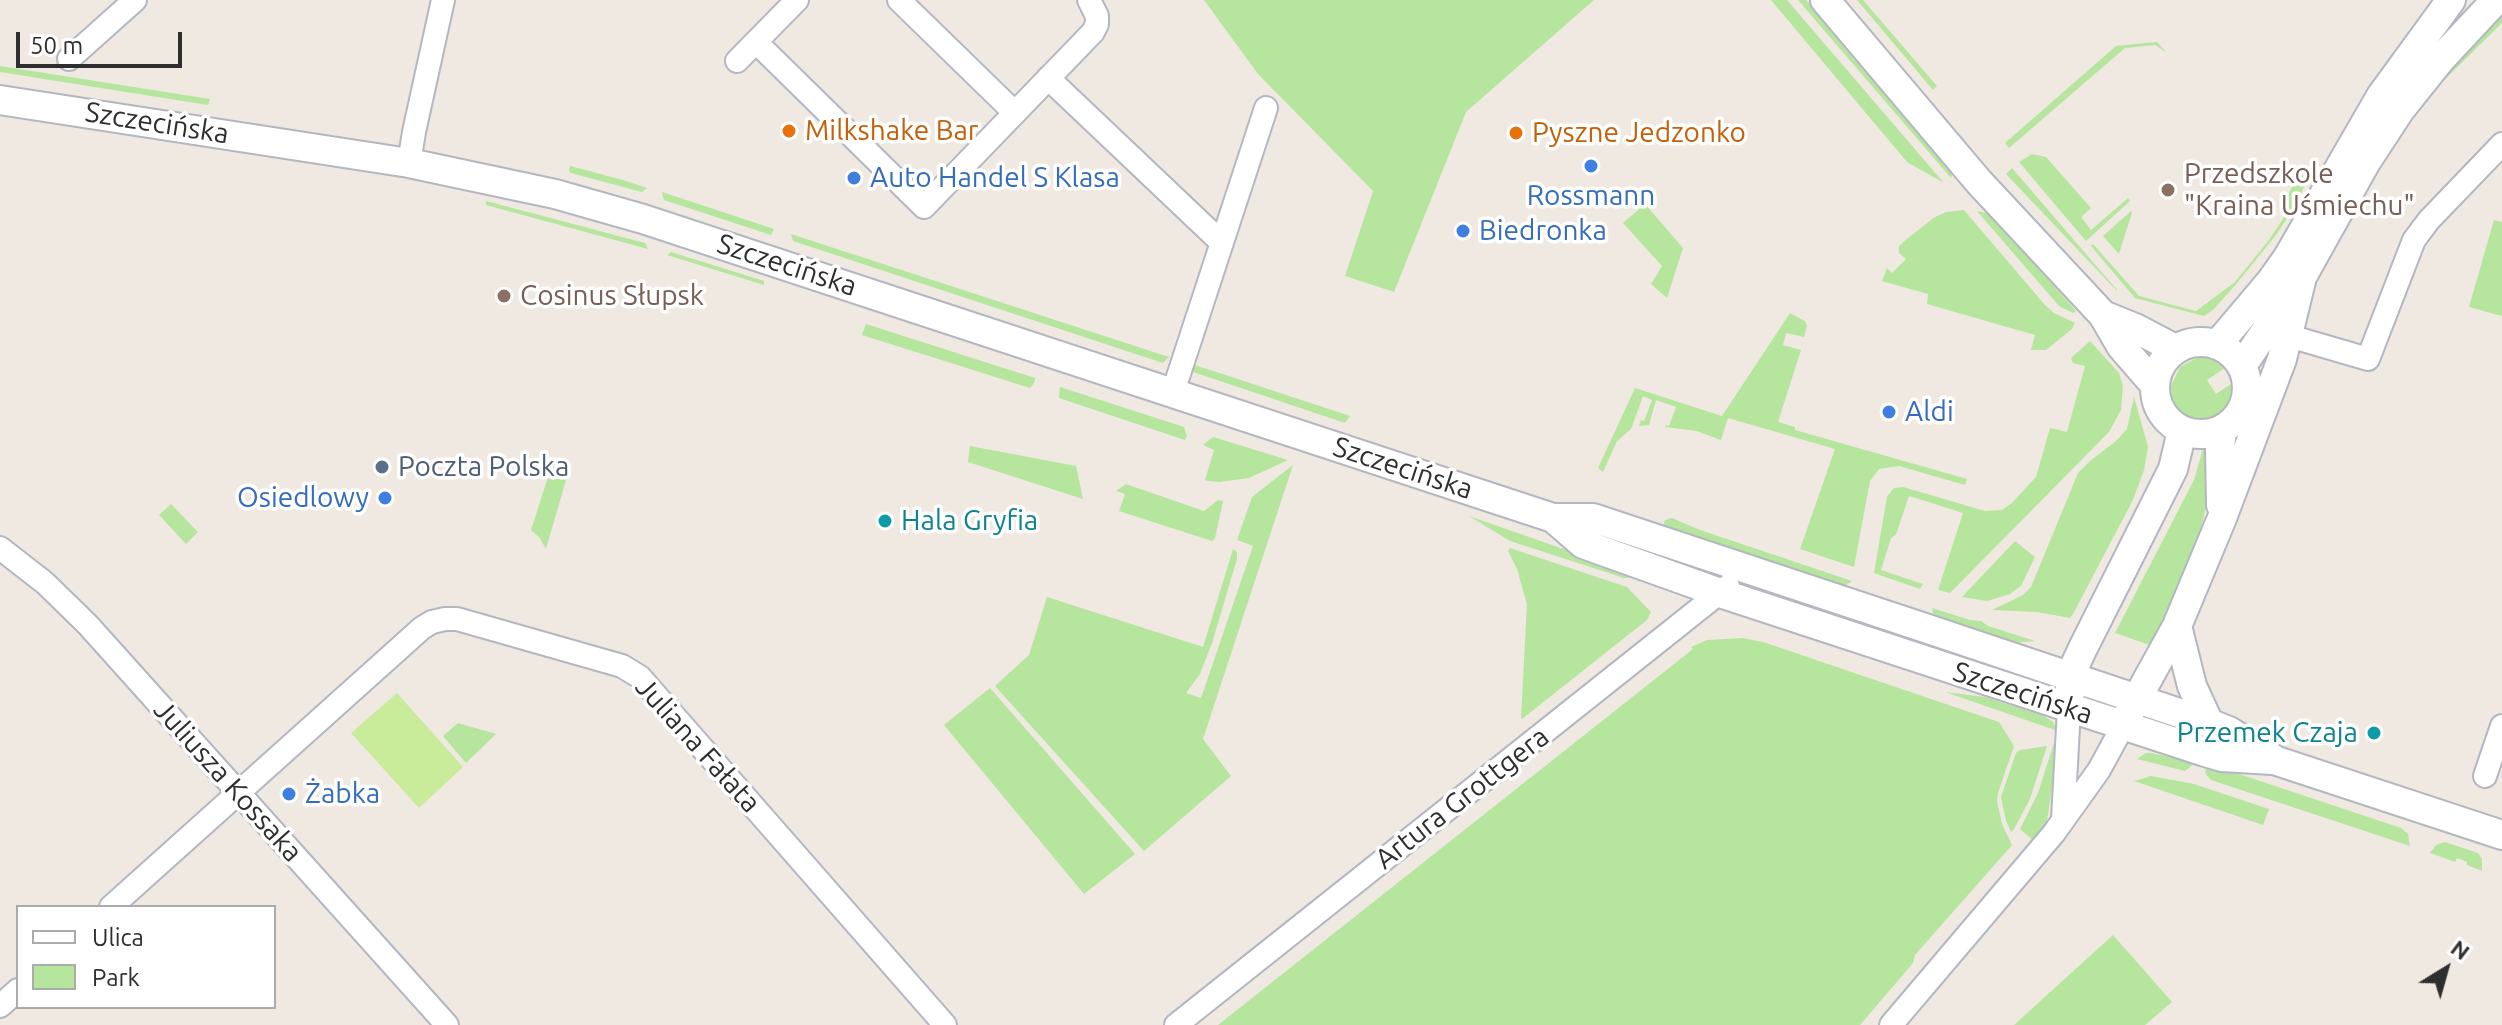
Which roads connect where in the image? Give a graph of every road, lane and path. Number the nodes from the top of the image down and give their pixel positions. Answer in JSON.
{"nodes":[{"id":1,"x":135,"y":0,"type":"edge"},
{"id":2,"x":443,"y":0,"type":"edge"},
{"id":3,"x":797,"y":0,"type":"edge"},
{"id":4,"x":899,"y":0,"type":"edge"},
{"id":5,"x":1089,"y":0,"type":"edge"},
{"id":6,"x":1825,"y":0,"type":"edge"},
{"id":7,"x":2451,"y":0,"type":"edge"},
{"id":8,"x":2496,"y":0,"type":"edge"},
{"id":9,"x":756,"y":42,"type":"junction"},
{"id":10,"x":69,"y":59,"type":"dead end"},
{"id":11,"x":737,"y":61,"type":"dead end"},
{"id":12,"x":1048,"y":78,"type":"junction"},
{"id":13,"x":0,"y":100,"type":"edge"},
{"id":14,"x":1266,"y":108,"type":"dead end"},
{"id":15,"x":1015,"y":113,"type":"junction"},
{"id":16,"x":2502,"y":144,"type":"edge"},
{"id":17,"x":409,"y":163,"type":"junction"},
{"id":18,"x":1222,"y":243,"type":"junction"},
{"id":19,"x":2302,"y":277,"type":"junction"},
{"id":20,"x":2103,"y":315,"type":"junction"},
{"id":21,"x":2289,"y":336,"type":"junction"},
{"id":22,"x":2217,"y":345,"type":"junction"},
{"id":23,"x":2175,"y":349,"type":"junction"},
{"id":24,"x":2242,"y":366,"type":"junction"},
{"id":25,"x":2154,"y":384,"type":"junction"},
{"id":26,"x":1173,"y":392,"type":"junction"},
{"id":27,"x":2222,"y":430,"type":"junction"},
{"id":28,"x":2182,"y":431,"type":"junction"},
{"id":29,"x":1553,"y":518,"type":"junction"},
{"id":30,"x":2222,"y":518,"type":"junction"},
{"id":31,"x":0,"y":548,"type":"edge"},
{"id":32,"x":1746,"y":569,"type":"junction"},
{"id":33,"x":1720,"y":593,"type":"junction"},
{"id":34,"x":2177,"y":626,"type":"junction"},
{"id":35,"x":2070,"y":676,"type":"junction"},
{"id":36,"x":2136,"y":698,"type":"junction"},
{"id":37,"x":2069,"y":709,"type":"junction"},
{"id":38,"x":2209,"y":723,"type":"junction"},
{"id":39,"x":2123,"y":726,"type":"junction"},
{"id":40,"x":2502,"y":726,"type":"edge"},
{"id":41,"x":2277,"y":761,"type":"junction"},
{"id":42,"x":2485,"y":776,"type":"dead end"},
{"id":43,"x":239,"y":793,"type":"junction"},
{"id":44,"x":2063,"y":820,"type":"junction"},
{"id":45,"x":2502,"y":835,"type":"edge"},
{"id":46,"x":113,"y":905,"type":"edge"},
{"id":47,"x":16,"y":992,"type":"edge"},
{"id":48,"x":0,"y":1006,"type":"edge"},
{"id":49,"x":447,"y":1025,"type":"edge"},
{"id":50,"x":945,"y":1025,"type":"edge"},
{"id":51,"x":1176,"y":1025,"type":"edge"},
{"id":52,"x":1891,"y":1025,"type":"edge"}],
"edges":[{"from":1,"to":10,"type":"street"},
{"from":2,"to":17,"type":"street"},
{"from":3,"to":9,"type":"street"},
{"from":4,"to":15,"type":"street"},
{"from":5,"to":12,"type":"street"},
{"from":6,"to":20,"type":"street"},
{"from":7,"to":22,"type":"street"},
{"from":8,"to":19,"type":"street"},
{"from":9,"to":11,"type":"street"},
{"from":9,"to":15,"type":"street"},
{"from":12,"to":15,"type":"street"},
{"from":12,"to":18,"type":"street"},
{"from":13,"to":17,"type":"street","name":"Szczecińska"},
{"from":14,"to":18,"type":"street"},
{"from":16,"to":21,"type":"street"},
{"from":17,"to":26,"type":"street","name":"Szczecińska"},
{"from":18,"to":26,"type":"street"},
{"from":19,"to":21,"type":"street"},
{"from":19,"to":24,"type":"street"},
{"from":20,"to":23,"type":"street"},
{"from":20,"to":25,"type":"street"},
{"from":21,"to":30,"type":"street"},
{"from":22,"to":23,"type":"street"},
{"from":22,"to":24,"type":"street"},
{"from":23,"to":25,"type":"street"},
{"from":24,"to":27,"type":"street"},
{"from":25,"to":28,"type":"street"},
{"from":26,"to":29,"type":"street","name":"Szczecińska"},
{"from":27,"to":28,"type":"street"},
{"from":27,"to":30,"type":"street"},
{"from":28,"to":35,"type":"street"},
{"from":29,"to":32,"type":"street","name":"Szczecińska"},
{"from":29,"to":33,"type":"street","name":"Szczecińska"},
{"from":30,"to":34,"type":"street"},
{"from":31,"to":43,"type":"street","name":"Juliusza Kossaka"},
{"from":32,"to":33,"type":"street","name":"Artura Grottgera"},
{"from":32,"to":35,"type":"street","name":"Szczecińska"},
{"from":33,"to":37,"type":"street","name":"Szczecińska"},
{"from":33,"to":51,"type":"street","name":"Artura Grottgera"},
{"from":34,"to":36,"type":"street"},
{"from":34,"to":38,"type":"street"},
{"from":35,"to":36,"type":"street","name":"Szczecińska"},
{"from":35,"to":37,"type":"street"},
{"from":36,"to":38,"type":"street","name":"Szczecińska"},
{"from":36,"to":39,"type":"street"},
{"from":37,"to":39,"type":"street","name":"Szczecińska"},
{"from":37,"to":44,"type":"street"},
{"from":38,"to":41,"type":"street","name":"Szczecińska"},
{"from":39,"to":41,"type":"street","name":"Szczecińska"},
{"from":39,"to":44,"type":"street"},
{"from":40,"to":42,"type":"street"},
{"from":41,"to":45,"type":"street","name":"Szczecińska"},
{"from":43,"to":46,"type":"street","name":"Juliana Fałata"},
{"from":43,"to":49,"type":"street","name":"Juliusza Kossaka"},
{"from":43,"to":50,"type":"street","name":"Juliana Fałata"},
{"from":44,"to":52,"type":"street"},
{"from":47,"to":48,"type":"street"}]}
